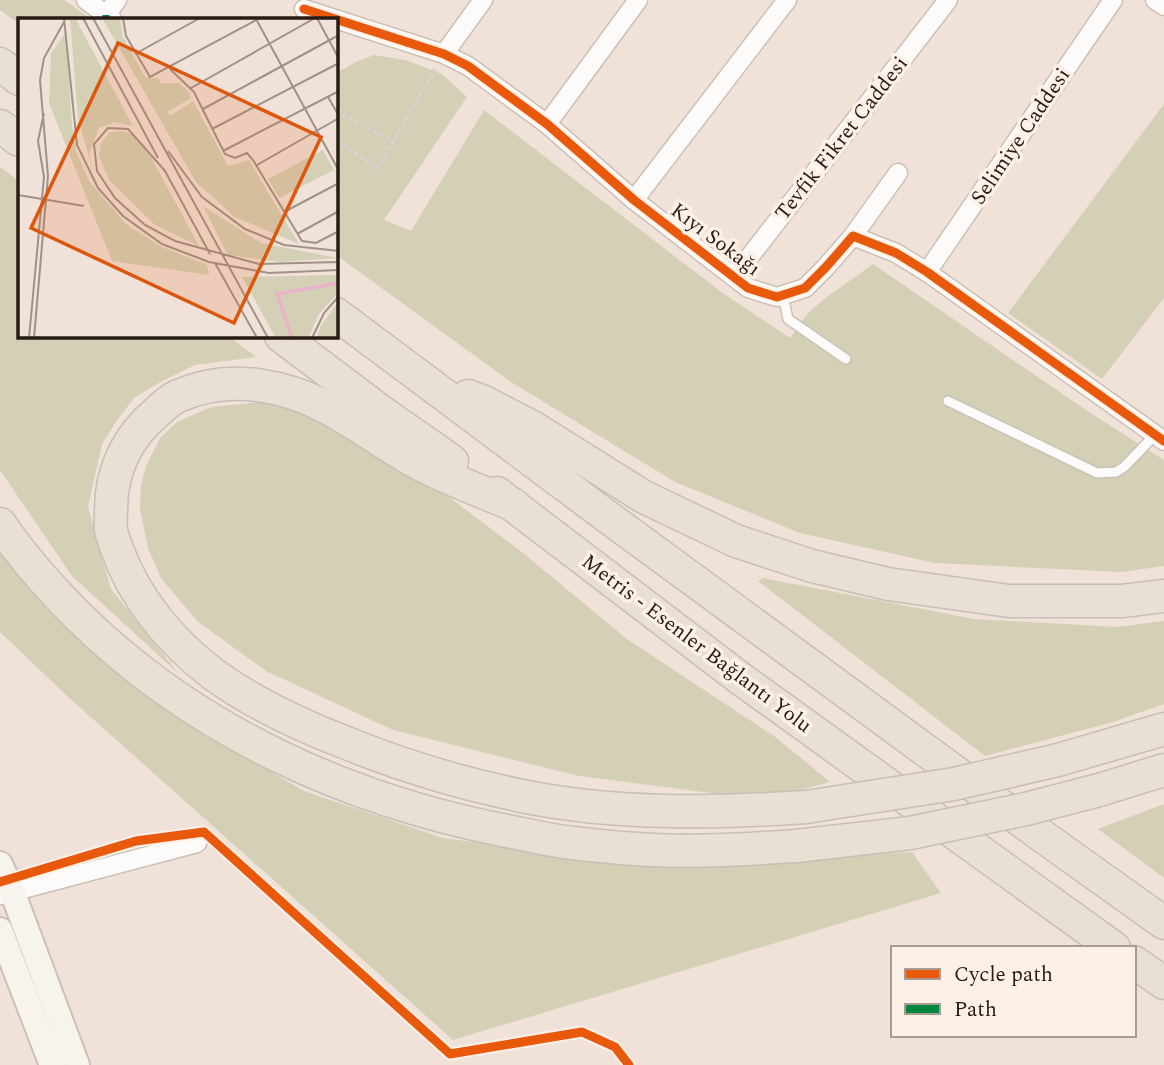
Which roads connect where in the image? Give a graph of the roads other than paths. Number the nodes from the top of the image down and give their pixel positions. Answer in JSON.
{"nodes":[{"id":1,"x":86,"y":0,"type":"edge"},
{"id":2,"x":117,"y":0,"type":"edge"},
{"id":3,"x":483,"y":0,"type":"edge"},
{"id":4,"x":638,"y":0,"type":"edge"},
{"id":5,"x":787,"y":0,"type":"edge"},
{"id":6,"x":948,"y":0,"type":"edge"},
{"id":7,"x":1113,"y":0,"type":"edge"},
{"id":8,"x":1155,"y":0,"type":"edge"},
{"id":9,"x":1164,"y":6,"type":"edge"},
{"id":10,"x":304,"y":9,"type":"edge"},
{"id":11,"x":109,"y":17,"type":"edge"},
{"id":12,"x":332,"y":18,"type":"edge"},
{"id":13,"x":338,"y":20,"type":"edge"},
{"id":14,"x":444,"y":54,"type":"junction"},
{"id":15,"x":0,"y":64,"type":"edge"},
{"id":16,"x":18,"y":78,"type":"edge"},
{"id":17,"x":547,"y":124,"type":"junction"},
{"id":18,"x":0,"y":126,"type":"edge"},
{"id":19,"x":18,"y":139,"type":"edge"},
{"id":20,"x":898,"y":173,"type":"dead end"},
{"id":21,"x":635,"y":200,"type":"junction"},
{"id":22,"x":853,"y":236,"type":"junction"},
{"id":23,"x":927,"y":272,"type":"junction"},
{"id":24,"x":734,"y":277,"type":"junction"},
{"id":25,"x":783,"y":296,"type":"junction"},
{"id":26,"x":338,"y":315,"type":"edge"},
{"id":27,"x":284,"y":338,"type":"edge"},
{"id":28,"x":846,"y":359,"type":"dead end"},
{"id":29,"x":425,"y":379,"type":"junction"},
{"id":30,"x":948,"y":401,"type":"dead end"},
{"id":31,"x":1161,"y":433,"type":"edge"},
{"id":32,"x":514,"y":505,"type":"junction"},
{"id":33,"x":0,"y":524,"type":"edge"},
{"id":34,"x":1164,"y":596,"type":"edge"},
{"id":35,"x":1164,"y":729,"type":"edge"},
{"id":36,"x":1164,"y":770,"type":"edge"},
{"id":37,"x":197,"y":843,"type":"dead end"},
{"id":38,"x":0,"y":864,"type":"edge"},
{"id":39,"x":6,"y":893,"type":"edge"},
{"id":40,"x":1164,"y":923,"type":"edge"},
{"id":41,"x":0,"y":930,"type":"edge"},
{"id":42,"x":1111,"y":946,"type":"edge"},
{"id":43,"x":1136,"y":963,"type":"edge"},
{"id":44,"x":1164,"y":983,"type":"edge"},
{"id":45,"x":52,"y":1065,"type":"edge"},
{"id":46,"x":77,"y":1065,"type":"edge"}],
"edges":[{"from":1,"to":11,"type":"street"},
{"from":2,"to":11,"type":"street"},
{"from":3,"to":14,"type":"street"},
{"from":4,"to":17,"type":"street"},
{"from":5,"to":21,"type":"street"},
{"from":6,"to":24,"type":"street","name":"Tevfik Fikret Caddesi"},
{"from":7,"to":23,"type":"street","name":"Selimiye Caddesi"},
{"from":8,"to":9,"type":"street"},
{"from":10,"to":12,"type":"street","name":"Kıyı Sokağı"},
{"from":13,"to":14,"type":"street","name":"Kıyı Sokağı"},
{"from":14,"to":17,"type":"street","name":"Kıyı Sokağı"},
{"from":15,"to":16,"type":"highway"},
{"from":17,"to":21,"type":"street","name":"Kıyı Sokağı"},
{"from":18,"to":19,"type":"highway"},
{"from":20,"to":22,"type":"street"},
{"from":21,"to":24,"type":"street","name":"Kıyı Sokağı"},
{"from":22,"to":23,"type":"street"},
{"from":22,"to":25,"type":"street"},
{"from":23,"to":31,"type":"street"},
{"from":24,"to":25,"type":"street","name":"Kıyı Sokağı"},
{"from":25,"to":28,"type":"lane"},
{"from":26,"to":29,"type":"highway"},
{"from":27,"to":32,"type":"highway","name":"Metris - Esenler Bağlantı Yolu"},
{"from":29,"to":34,"type":"highway"},
{"from":29,"to":40,"type":"highway"},
{"from":30,"to":31,"type":"lane"},
{"from":32,"to":35,"type":"highway","bridge":true},
{"from":32,"to":42,"type":"highway","name":"Metris - Esenler Bağlantı Yolu"},
{"from":33,"to":36,"type":"highway","bridge":true},
{"from":37,"to":39,"type":"street"},
{"from":38,"to":39,"type":"street"},
{"from":39,"to":46,"type":"street"},
{"from":41,"to":45,"type":"street"},
{"from":43,"to":44,"type":"highway"}]}
